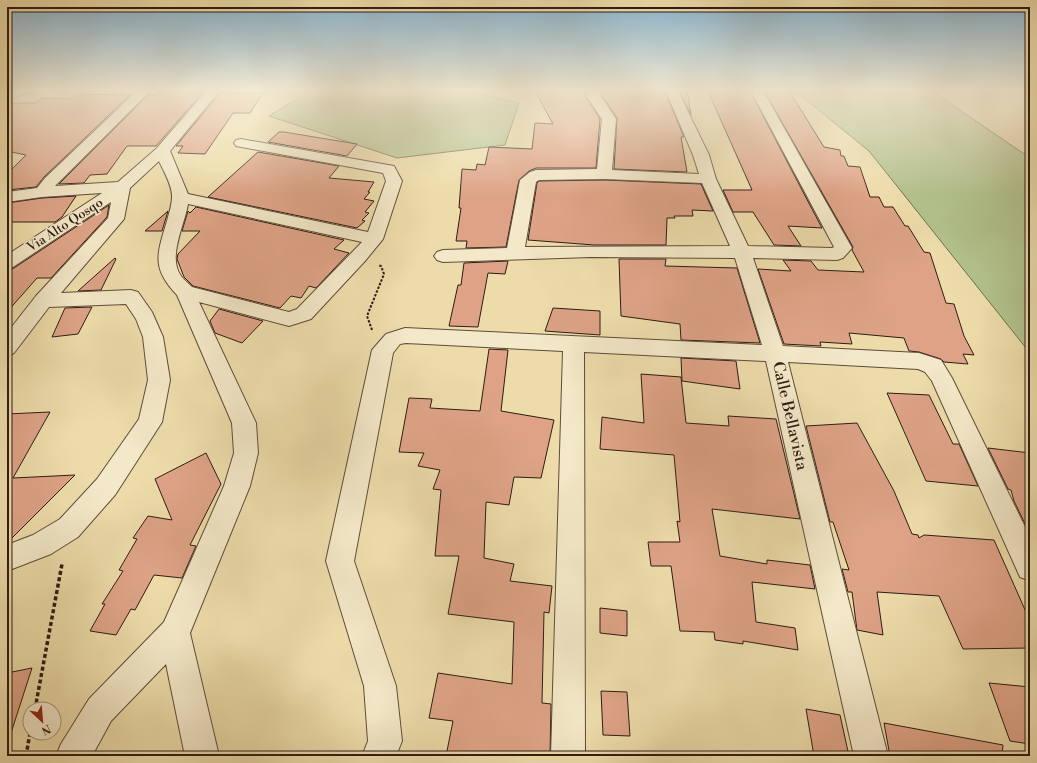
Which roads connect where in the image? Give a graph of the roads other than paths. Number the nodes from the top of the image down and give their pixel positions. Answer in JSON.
{"nodes":[{"id":1,"x":109,"y":125,"type":"edge"},
{"id":2,"x":184,"y":125,"type":"edge"},
{"id":3,"x":608,"y":125,"type":"edge"},
{"id":4,"x":687,"y":125,"type":"edge"},
{"id":5,"x":776,"y":125,"type":"edge"},
{"id":6,"x":241,"y":143,"type":"dead end"},
{"id":7,"x":162,"y":151,"type":"junction"},
{"id":8,"x":604,"y":174,"type":"junction"},
{"id":9,"x":708,"y":179,"type":"junction"},
{"id":10,"x":122,"y":187,"type":"junction"},
{"id":11,"x":42,"y":192,"type":"junction"},
{"id":12,"x":7,"y":197,"type":"edge"},
{"id":13,"x":180,"y":197,"type":"junction"},
{"id":14,"x":374,"y":238,"type":"junction"},
{"id":15,"x":515,"y":252,"type":"junction"},
{"id":16,"x":742,"y":252,"type":"junction"},
{"id":17,"x":443,"y":256,"type":"dead end"},
{"id":18,"x":7,"y":263,"type":"edge"},
{"id":19,"x":185,"y":292,"type":"junction"},
{"id":20,"x":43,"y":301,"type":"junction"},
{"id":21,"x":574,"y":343,"type":"junction"},
{"id":22,"x":7,"y":348,"type":"edge"},
{"id":23,"x":775,"y":354,"type":"junction"},
{"id":24,"x":7,"y":558,"type":"edge"},
{"id":25,"x":1030,"y":567,"type":"edge"},
{"id":26,"x":175,"y":632,"type":"junction"},
{"id":27,"x":74,"y":756,"type":"edge"},
{"id":28,"x":202,"y":756,"type":"edge"},
{"id":29,"x":379,"y":756,"type":"edge"},
{"id":30,"x":568,"y":756,"type":"edge"},
{"id":31,"x":871,"y":756,"type":"edge"}],
"edges":[{"from":1,"to":11,"type":"street"},
{"from":2,"to":7,"type":"street","name":"Via Alto Qosqo"},
{"from":3,"to":8,"type":"street"},
{"from":4,"to":9,"type":"street","name":"Calle Bellavista"},
{"from":5,"to":16,"type":"street"},
{"from":6,"to":14,"type":"street"},
{"from":7,"to":10,"type":"street","name":"Via Alto Qosqo"},
{"from":7,"to":13,"type":"street"},
{"from":8,"to":9,"type":"street"},
{"from":8,"to":15,"type":"street"},
{"from":9,"to":16,"type":"street","name":"Calle Bellavista"},
{"from":10,"to":11,"type":"street"},
{"from":10,"to":18,"type":"street","name":"Via Alto Qosqo"},
{"from":10,"to":20,"type":"street"},
{"from":11,"to":12,"type":"street"},
{"from":13,"to":14,"type":"street"},
{"from":13,"to":19,"type":"street"},
{"from":14,"to":19,"type":"street"},
{"from":15,"to":16,"type":"street"},
{"from":15,"to":17,"type":"street"},
{"from":16,"to":23,"type":"street","name":"Calle Bellavista"},
{"from":19,"to":26,"type":"street"},
{"from":20,"to":22,"type":"street"},
{"from":20,"to":24,"type":"street"},
{"from":21,"to":23,"type":"street"},
{"from":21,"to":29,"type":"street"},
{"from":21,"to":30,"type":"street"},
{"from":23,"to":25,"type":"street"},
{"from":23,"to":31,"type":"street","name":"Calle Bellavista"},
{"from":26,"to":27,"type":"street"},
{"from":26,"to":28,"type":"street"}]}
